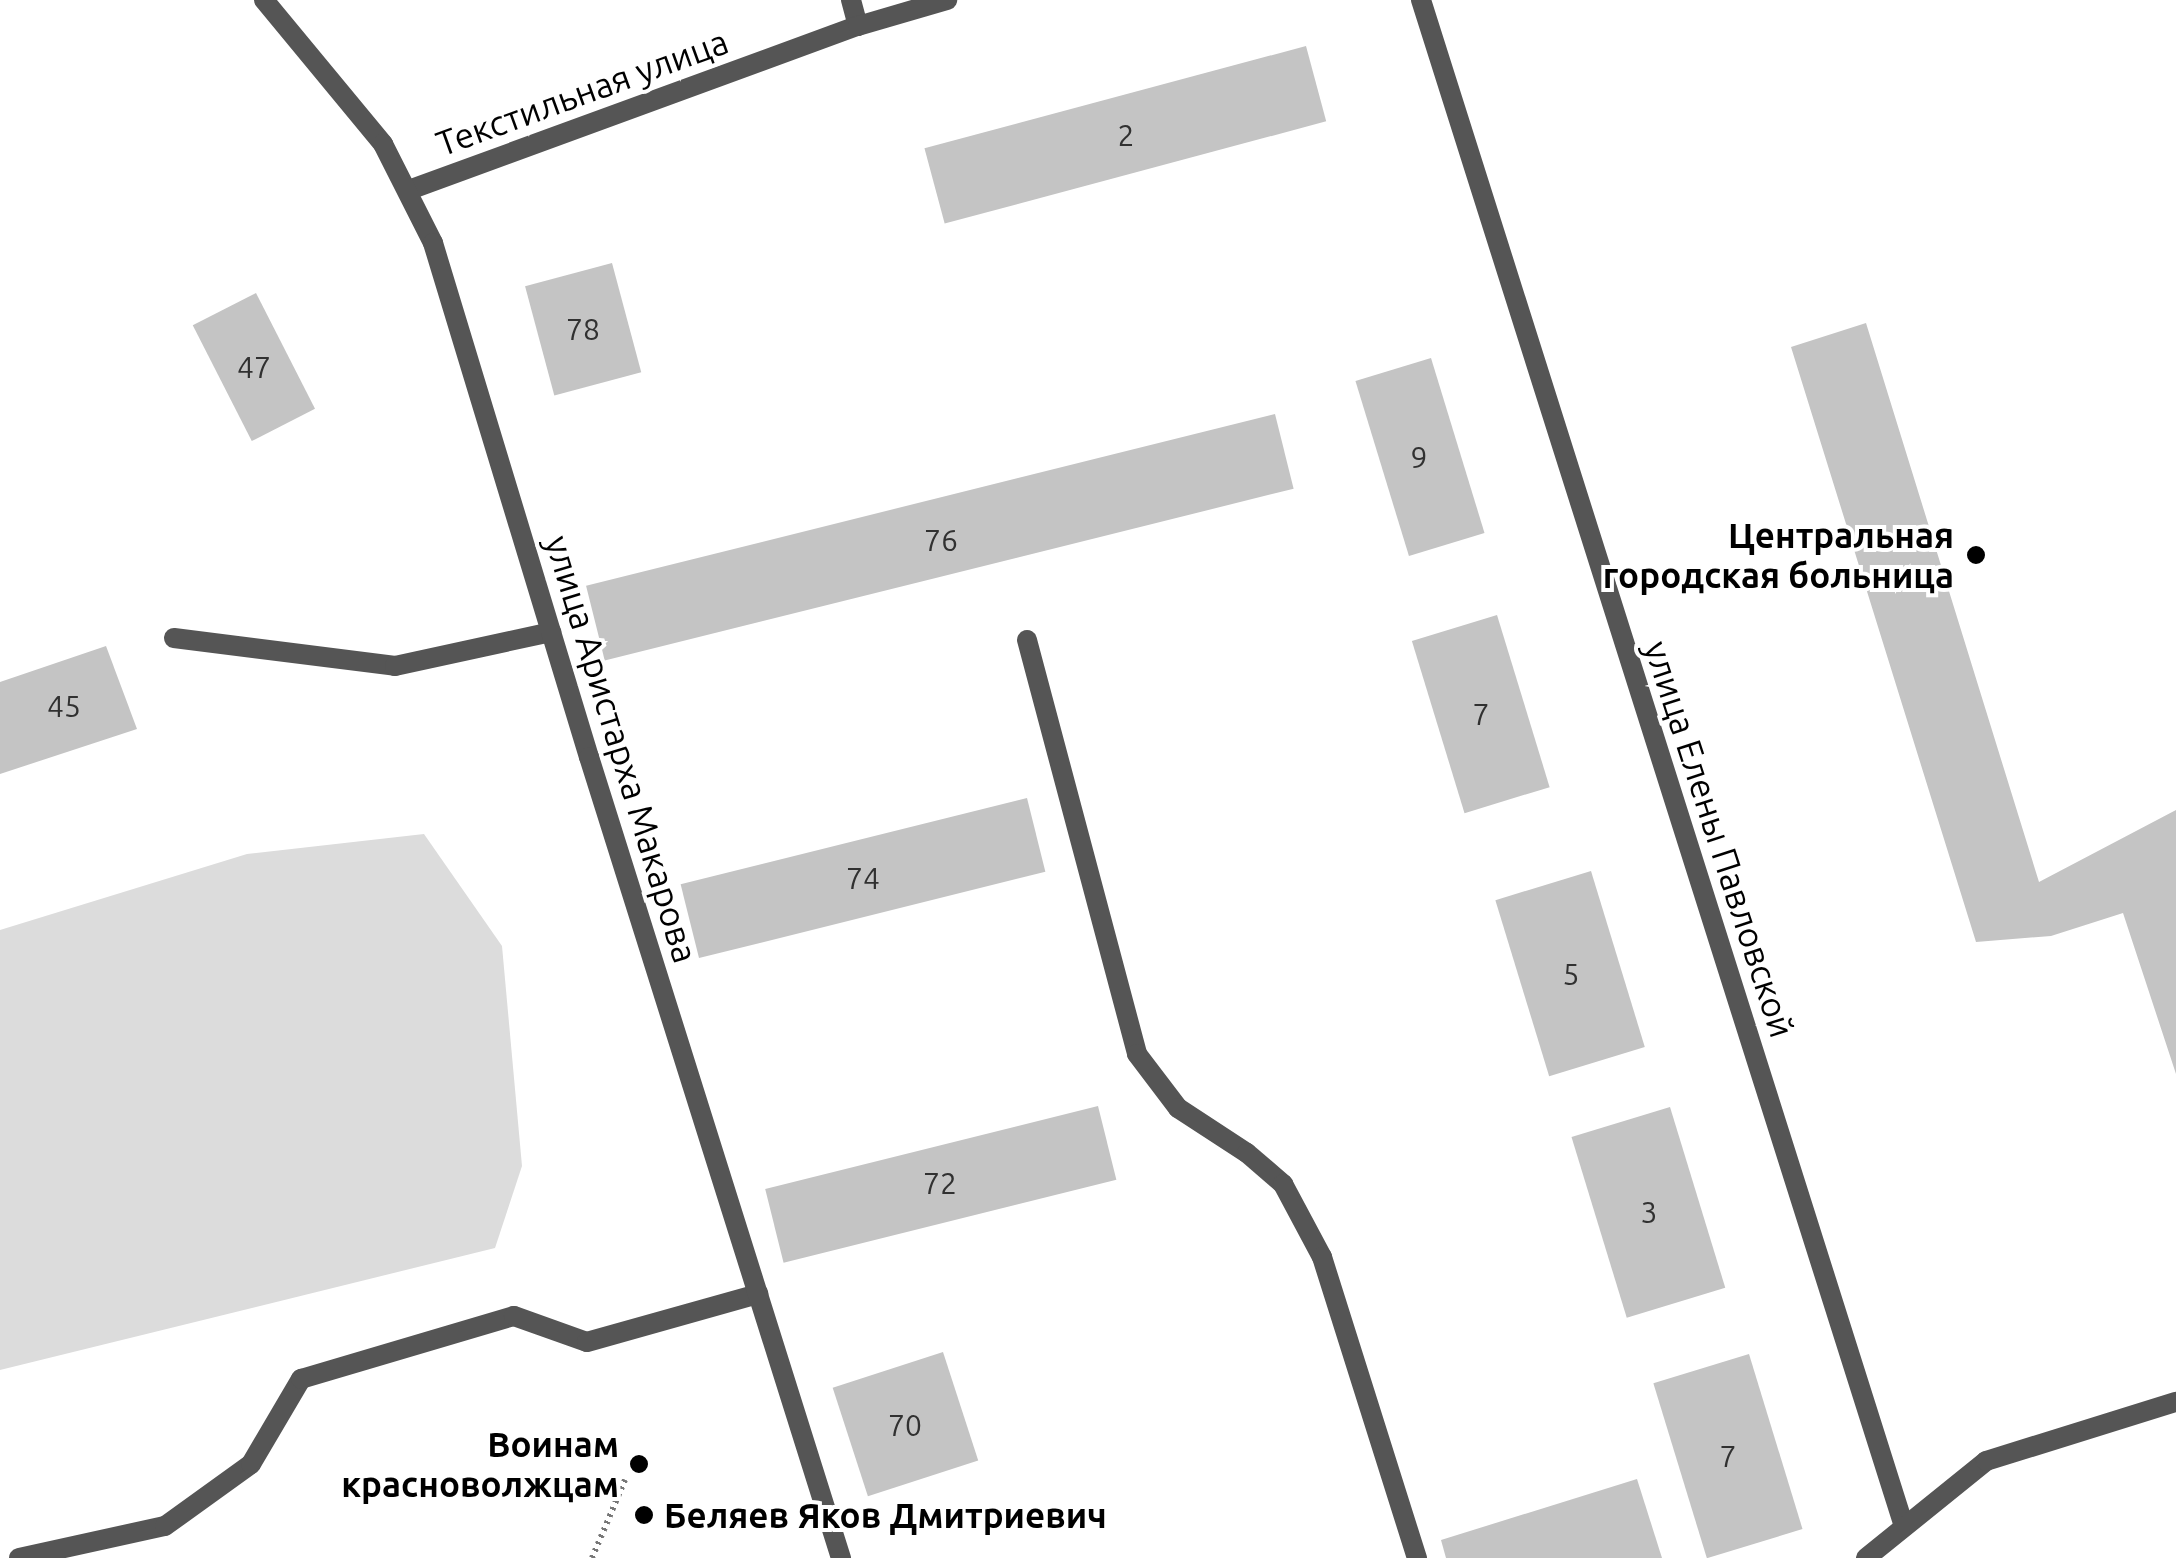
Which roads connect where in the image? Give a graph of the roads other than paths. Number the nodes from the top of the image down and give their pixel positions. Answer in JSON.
{"nodes":[{"id":1,"x":264,"y":0,"type":"edge"},
{"id":2,"x":851,"y":0,"type":"edge"},
{"id":3,"x":947,"y":0,"type":"edge"},
{"id":4,"x":1420,"y":0,"type":"edge"},
{"id":5,"x":858,"y":26,"type":"junction"},
{"id":6,"x":410,"y":190,"type":"junction"},
{"id":7,"x":551,"y":632,"type":"junction"},
{"id":8,"x":174,"y":638,"type":"dead end"},
{"id":9,"x":1026,"y":640,"type":"dead end"},
{"id":10,"x":758,"y":1294,"type":"junction"},
{"id":11,"x":2176,"y":1402,"type":"edge"},
{"id":12,"x":1904,"y":1526,"type":"junction"},
{"id":13,"x":19,"y":1558,"type":"edge"},
{"id":14,"x":841,"y":1558,"type":"edge"},
{"id":15,"x":1417,"y":1558,"type":"edge"},
{"id":16,"x":1866,"y":1558,"type":"edge"}],
"edges":[{"from":1,"to":6,"type":"street","name":"улица Аристарха Макарова"},
{"from":2,"to":5,"type":"street"},
{"from":3,"to":5,"type":"street","name":"Текстильная улица"},
{"from":4,"to":12,"type":"street","name":"улица Елены Павловской"},
{"from":5,"to":6,"type":"street","name":"Текстильная улица"},
{"from":6,"to":7,"type":"street","name":"улица Аристарха Макарова"},
{"from":7,"to":8,"type":"street"},
{"from":7,"to":10,"type":"street","name":"улица Аристарха Макарова"},
{"from":9,"to":15,"type":"street"},
{"from":10,"to":13,"type":"street"},
{"from":10,"to":14,"type":"street","name":"улица Аристарха Макарова"},
{"from":11,"to":12,"type":"street"},
{"from":12,"to":16,"type":"street"}]}
